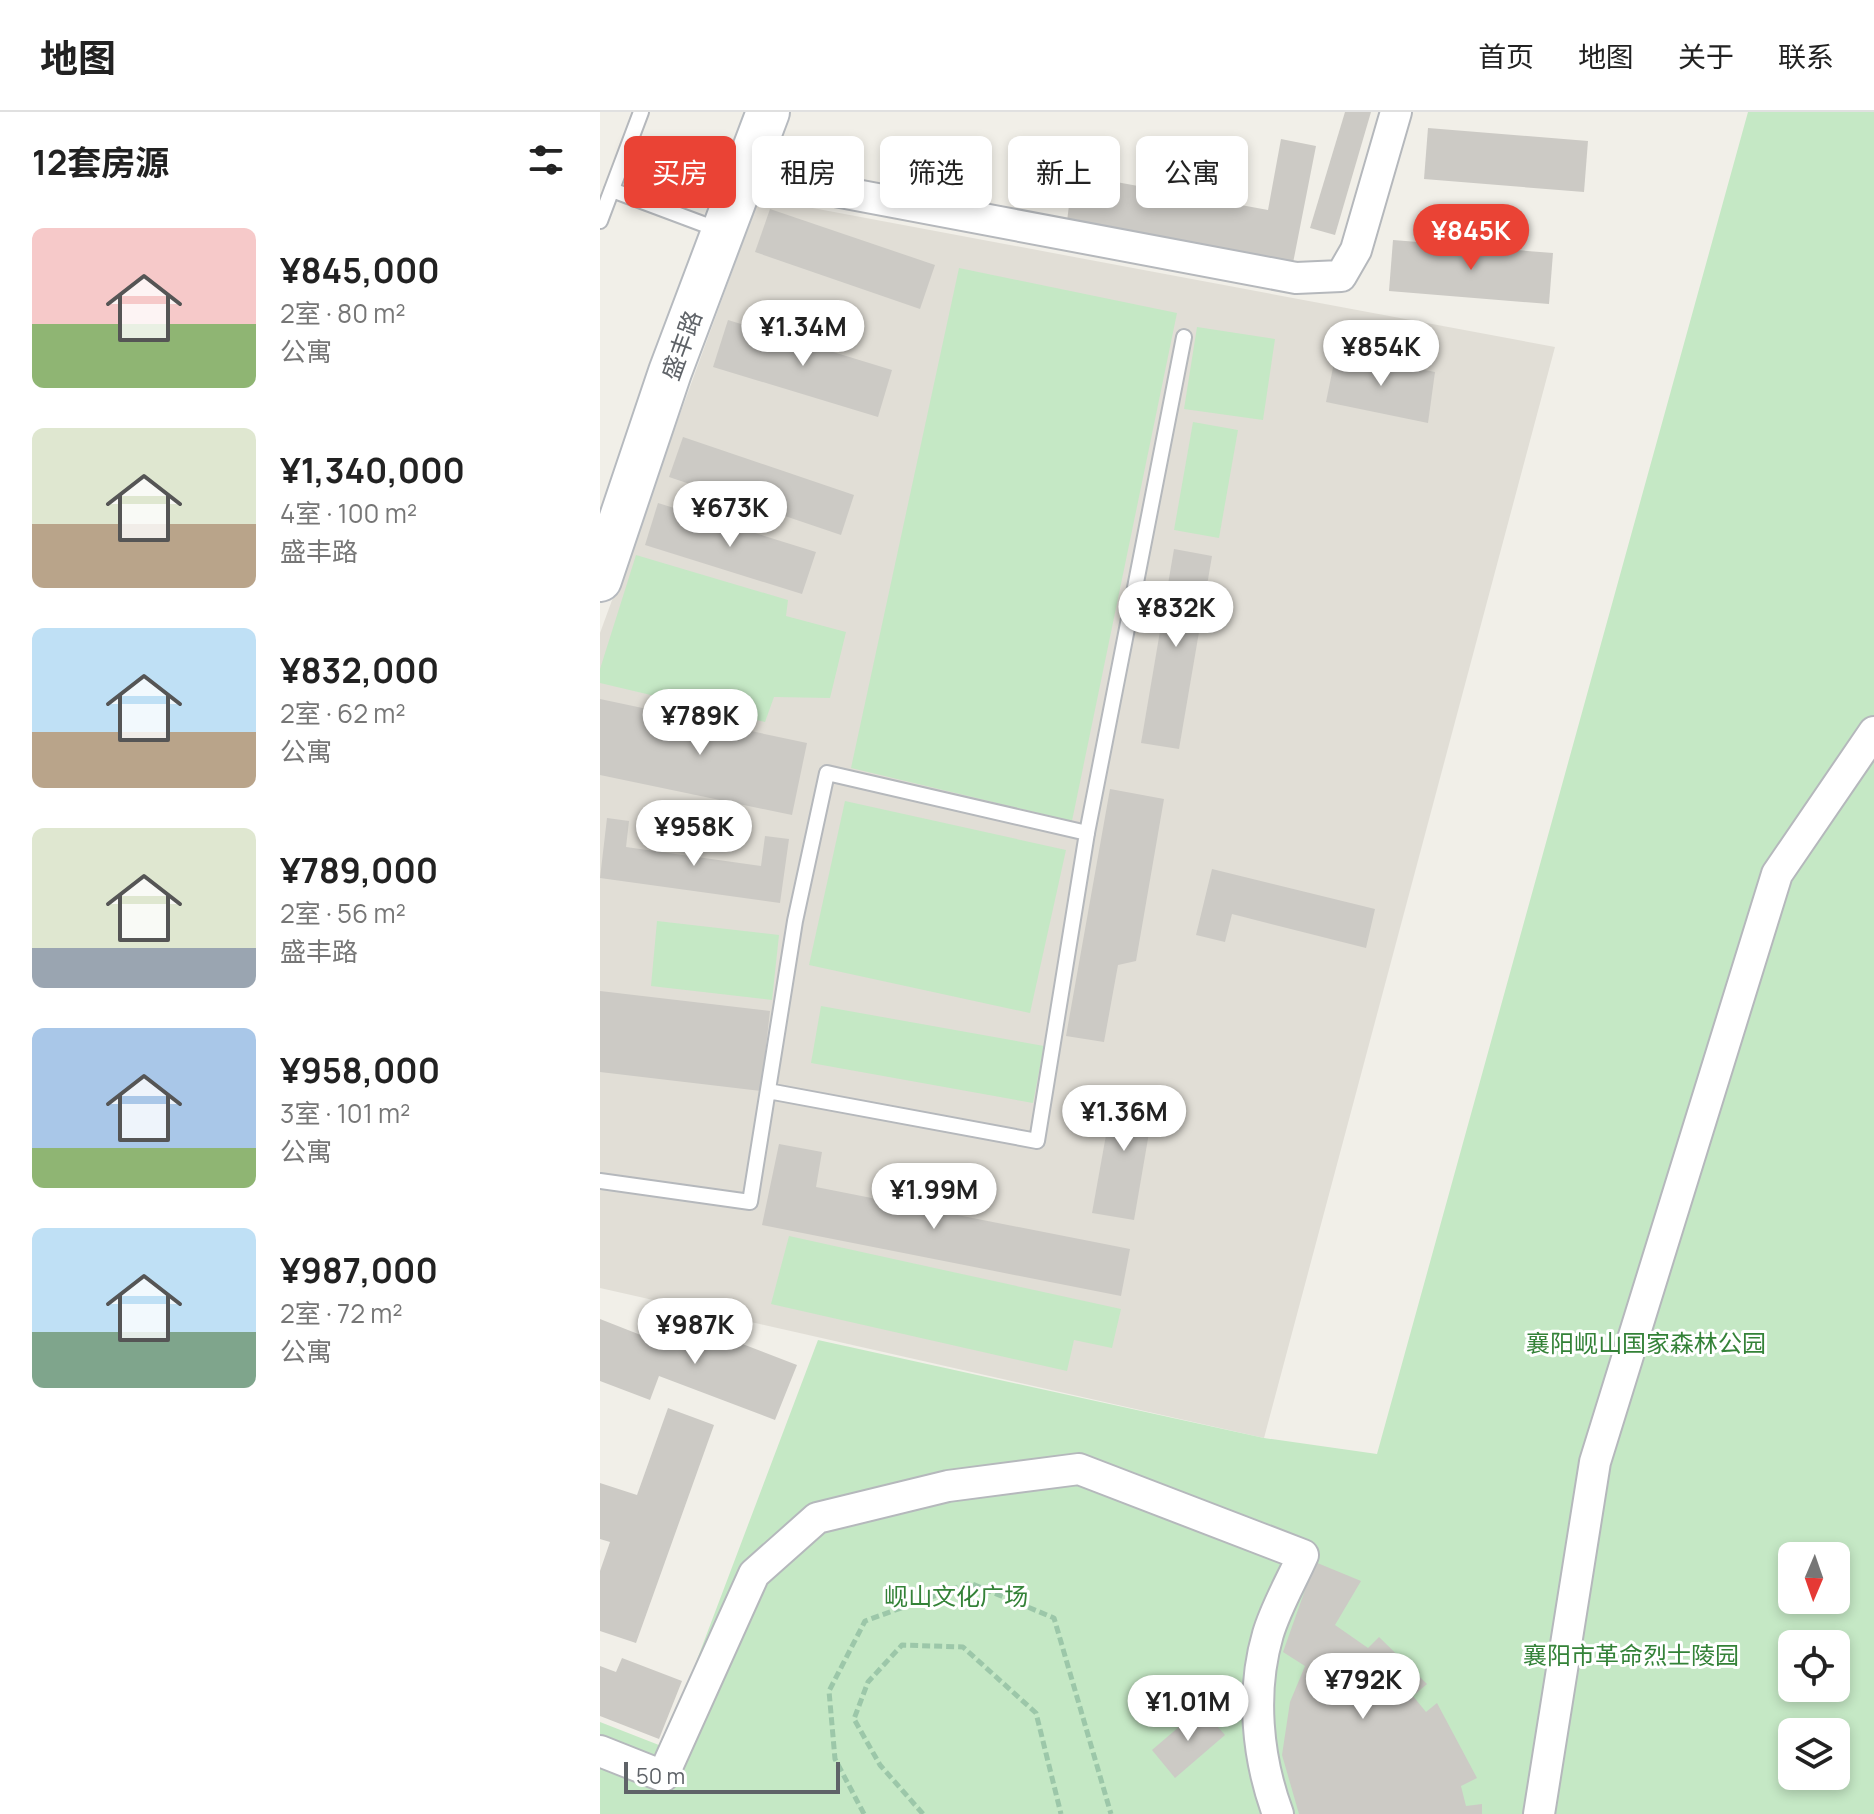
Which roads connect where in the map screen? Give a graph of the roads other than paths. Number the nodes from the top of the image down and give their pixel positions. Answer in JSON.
{"nodes":[{"id":1,"x":641,"y":112,"type":"edge"},
{"id":2,"x":768,"y":112,"type":"edge"},
{"id":3,"x":1396,"y":112,"type":"edge"},
{"id":4,"x":745,"y":174,"type":"junction"},
{"id":5,"x":612,"y":190,"type":"junction"},
{"id":6,"x":600,"y":221,"type":"edge"},
{"id":7,"x":723,"y":232,"type":"junction"},
{"id":8,"x":1184,"y":337,"type":"dead end"},
{"id":9,"x":600,"y":580,"type":"edge"},
{"id":10,"x":1874,"y":732,"type":"edge"},
{"id":11,"x":1087,"y":833,"type":"junction"},
{"id":12,"x":768,"y":1091,"type":"junction"},
{"id":13,"x":600,"y":1181,"type":"edge"},
{"id":14,"x":600,"y":1751,"type":"edge"},
{"id":15,"x":1278,"y":1814,"type":"edge"},
{"id":16,"x":1539,"y":1814,"type":"edge"}],
"edges":[{"from":1,"to":5,"type":"lane"},
{"from":2,"to":4,"type":"street","name":"盛丰路"},
{"from":3,"to":4,"type":"street"},
{"from":4,"to":7,"type":"street","name":"盛丰路"},
{"from":5,"to":6,"type":"lane"},
{"from":5,"to":7,"type":"lane"},
{"from":7,"to":9,"type":"street","name":"盛丰路"},
{"from":8,"to":11,"type":"lane"},
{"from":10,"to":16,"type":"street"},
{"from":11,"to":12,"type":"lane"},
{"from":11,"to":12,"type":"lane"},
{"from":12,"to":13,"type":"lane"},
{"from":14,"to":15,"type":"street"}]}
